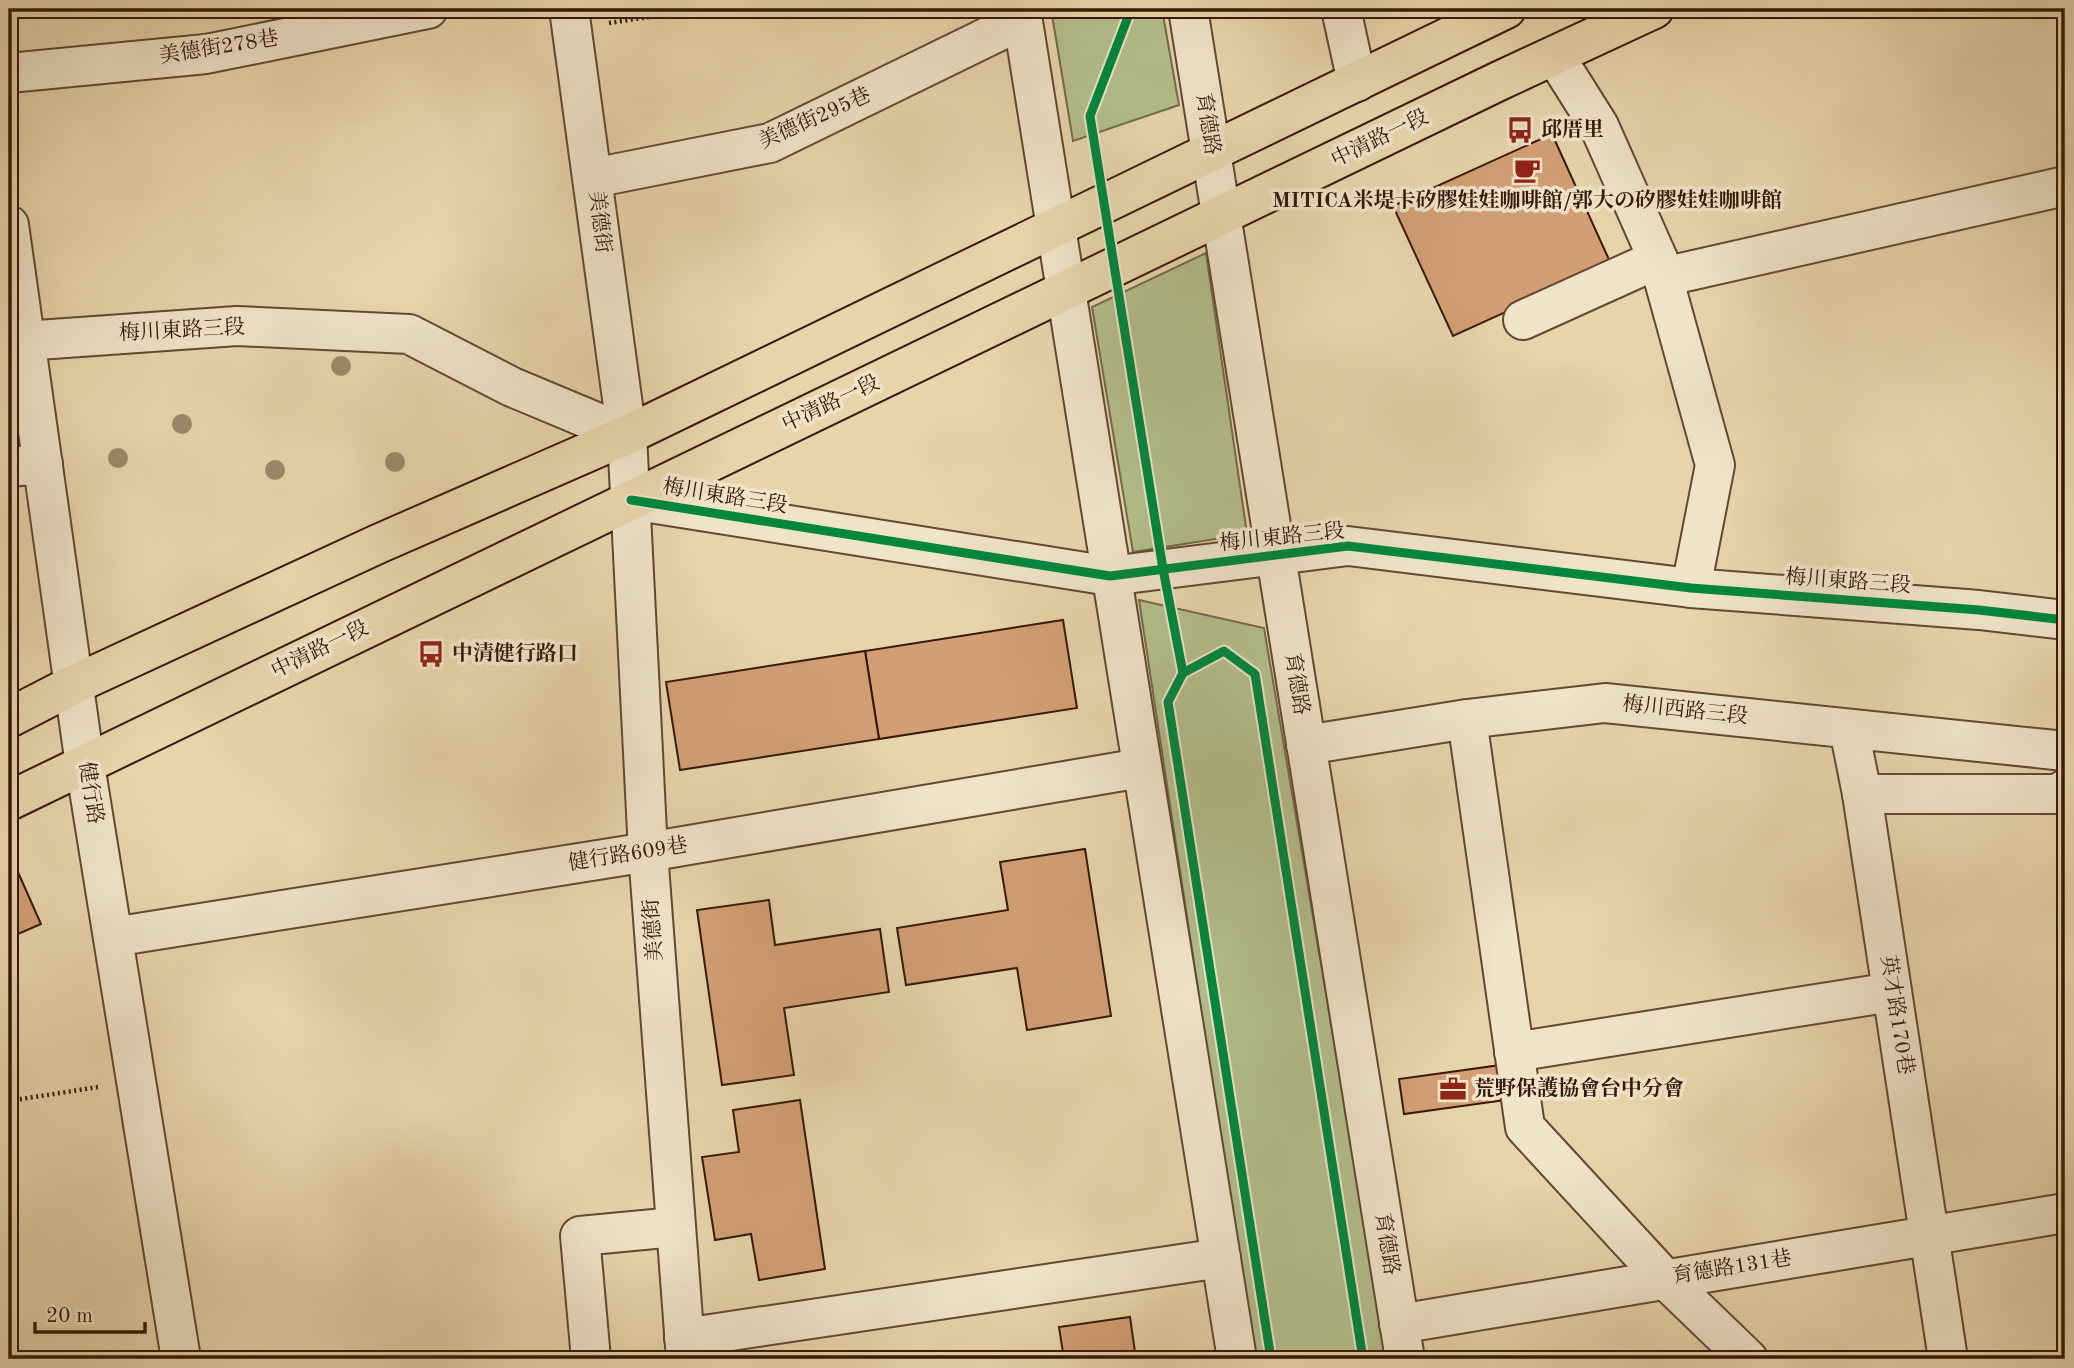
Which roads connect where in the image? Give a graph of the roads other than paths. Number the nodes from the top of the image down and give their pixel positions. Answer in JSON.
{"nodes":[{"id":1,"x":428,"y":9,"type":"edge"},
{"id":2,"x":1188,"y":9,"type":"edge"},
{"id":3,"x":1341,"y":9,"type":"edge"},
{"id":4,"x":1506,"y":9,"type":"edge"},
{"id":5,"x":1654,"y":9,"type":"edge"},
{"id":6,"x":1022,"y":14,"type":"edge"},
{"id":7,"x":570,"y":19,"type":"edge"},
{"id":8,"x":1555,"y":55,"type":"junction"},
{"id":9,"x":9,"y":73,"type":"edge"},
{"id":10,"x":1357,"y":82,"type":"junction"},
{"id":11,"x":1211,"y":152,"type":"junction"},
{"id":12,"x":593,"y":178,"type":"junction"},
{"id":13,"x":2065,"y":186,"type":"edge"},
{"id":14,"x":1222,"y":216,"type":"junction"},
{"id":15,"x":9,"y":225,"type":"edge"},
{"id":16,"x":1054,"y":228,"type":"junction"},
{"id":17,"x":1660,"y":268,"type":"junction"},
{"id":18,"x":1065,"y":293,"type":"junction"},
{"id":19,"x":1523,"y":320,"type":"dead end"},
{"id":20,"x":17,"y":341,"type":"edge"},
{"id":21,"x":627,"y":435,"type":"junction"},
{"id":22,"x":26,"y":465,"type":"edge"},
{"id":23,"x":631,"y":500,"type":"junction"},
{"id":24,"x":1276,"y":555,"type":"junction"},
{"id":25,"x":1110,"y":576,"type":"junction"},
{"id":26,"x":1690,"y":588,"type":"junction"},
{"id":27,"x":2065,"y":620,"type":"edge"},
{"id":28,"x":73,"y":685,"type":"junction"},
{"id":29,"x":9,"y":718,"type":"edge"},
{"id":30,"x":1466,"y":719,"type":"junction"},
{"id":31,"x":1849,"y":729,"type":"junction"},
{"id":32,"x":1306,"y":745,"type":"junction"},
{"id":33,"x":2065,"y":751,"type":"edge"},
{"id":34,"x":85,"y":765,"type":"junction"},
{"id":35,"x":1141,"y":768,"type":"junction"},
{"id":36,"x":2065,"y":789,"type":"edge"},
{"id":37,"x":1862,"y":794,"type":"junction"},
{"id":38,"x":9,"y":801,"type":"edge"},
{"id":39,"x":648,"y":852,"type":"junction"},
{"id":40,"x":113,"y":937,"type":"junction"},
{"id":41,"x":1892,"y":992,"type":"junction"},
{"id":42,"x":1514,"y":1052,"type":"junction"},
{"id":43,"x":2065,"y":1213,"type":"edge"},
{"id":44,"x":675,"y":1227,"type":"junction"},
{"id":45,"x":1929,"y":1235,"type":"junction"},
{"id":46,"x":1221,"y":1258,"type":"junction"},
{"id":47,"x":1665,"y":1279,"type":"junction"},
{"id":48,"x":1402,"y":1342,"type":"edge"},
{"id":49,"x":685,"y":1348,"type":"edge"},
{"id":50,"x":181,"y":1359,"type":"edge"},
{"id":51,"x":592,"y":1359,"type":"edge"},
{"id":52,"x":1237,"y":1359,"type":"edge"},
{"id":53,"x":1748,"y":1359,"type":"edge"},
{"id":54,"x":1948,"y":1359,"type":"edge"}],
"edges":[{"from":1,"to":9,"type":"street","name":"美德街278巷"},
{"from":2,"to":11,"type":"street","name":"育德路"},
{"from":3,"to":10,"type":"street"},
{"from":4,"to":10,"type":"main road"},
{"from":5,"to":8,"type":"main road","name":"中清路一段"},
{"from":6,"to":12,"type":"street","name":"美德街295巷"},
{"from":6,"to":16,"type":"street"},
{"from":7,"to":12,"type":"street","name":"美德街"},
{"from":8,"to":14,"type":"main road","name":"中清路一段"},
{"from":8,"to":17,"type":"street"},
{"from":10,"to":11,"type":"main road"},
{"from":11,"to":14,"type":"street","name":"育德路"},
{"from":11,"to":16,"type":"main road"},
{"from":12,"to":21,"type":"street","name":"美德街"},
{"from":13,"to":17,"type":"street"},
{"from":14,"to":18,"type":"main road","name":"中清路一段"},
{"from":14,"to":24,"type":"street","name":"育德路"},
{"from":15,"to":20,"type":"street","name":"健行路"},
{"from":16,"to":18,"type":"street"},
{"from":16,"to":21,"type":"main road"},
{"from":17,"to":19,"type":"street"},
{"from":17,"to":26,"type":"street"},
{"from":18,"to":23,"type":"main road","name":"中清路一段"},
{"from":18,"to":25,"type":"street"},
{"from":20,"to":21,"type":"street","name":"梅川東路三段"},
{"from":20,"to":22,"type":"street","name":"健行路"},
{"from":21,"to":23,"type":"street","name":"美德街"},
{"from":21,"to":28,"type":"main road"},
{"from":22,"to":28,"type":"street","name":"健行路"},
{"from":23,"to":25,"type":"street","name":"梅川東路三段"},
{"from":23,"to":34,"type":"main road","name":"中清路一段"},
{"from":23,"to":39,"type":"street","name":"美德街"},
{"from":24,"to":25,"type":"street","name":"梅川東路三段"},
{"from":24,"to":26,"type":"street","name":"梅川東路三段"},
{"from":24,"to":32,"type":"street","name":"育德路"},
{"from":25,"to":35,"type":"street"},
{"from":26,"to":27,"type":"street","name":"梅川東路三段"},
{"from":28,"to":29,"type":"main road"},
{"from":28,"to":34,"type":"street","name":"健行路"},
{"from":30,"to":31,"type":"street","name":"梅川西路三段"},
{"from":30,"to":32,"type":"street","name":"梅川西路三段"},
{"from":30,"to":42,"type":"street"},
{"from":31,"to":33,"type":"street","name":"梅川西路三段"},
{"from":31,"to":37,"type":"street","name":"英才路170巷"},
{"from":32,"to":48,"type":"street","name":"育德路"},
{"from":34,"to":38,"type":"main road","name":"中清路一段"},
{"from":34,"to":40,"type":"street","name":"健行路"},
{"from":35,"to":39,"type":"street","name":"健行路609巷"},
{"from":35,"to":46,"type":"street"},
{"from":36,"to":37,"type":"street"},
{"from":37,"to":41,"type":"street","name":"英才路170巷"},
{"from":39,"to":40,"type":"street","name":"健行路609巷"},
{"from":39,"to":44,"type":"street","name":"美德街"},
{"from":40,"to":50,"type":"street","name":"健行路"},
{"from":41,"to":42,"type":"street"},
{"from":41,"to":45,"type":"street","name":"英才路170巷"},
{"from":42,"to":47,"type":"street"},
{"from":43,"to":45,"type":"street","name":"育德路131巷"},
{"from":44,"to":49,"type":"street","name":"美德街"},
{"from":44,"to":51,"type":"street"},
{"from":45,"to":47,"type":"street","name":"育德路131巷"},
{"from":45,"to":54,"type":"street","name":"英才路170巷"},
{"from":46,"to":49,"type":"street"},
{"from":46,"to":52,"type":"street"},
{"from":47,"to":48,"type":"street","name":"育德路131巷"},
{"from":47,"to":53,"type":"street"}]}
